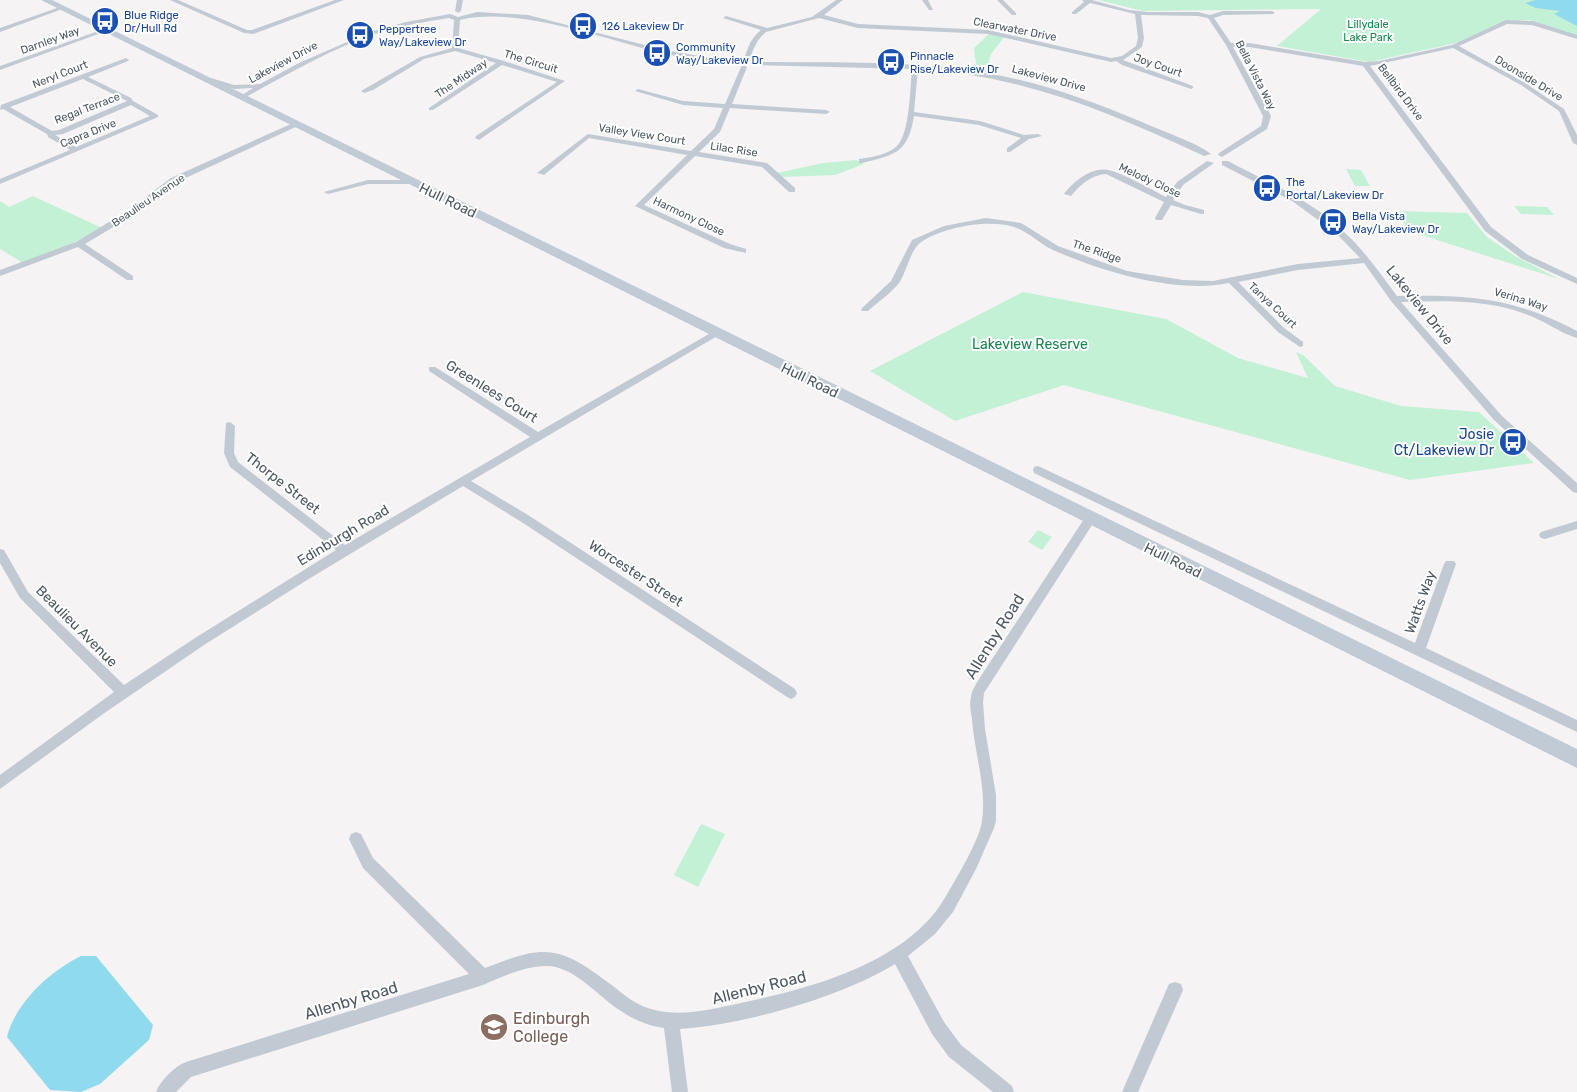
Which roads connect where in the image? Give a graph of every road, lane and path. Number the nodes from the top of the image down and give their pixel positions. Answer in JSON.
{"nodes":[{"id":1,"x":45,"y":0,"type":"edge"},
{"id":2,"x":173,"y":0,"type":"edge"},
{"id":3,"x":317,"y":0,"type":"edge"},
{"id":4,"x":342,"y":0,"type":"edge"},
{"id":5,"x":460,"y":0,"type":"edge"},
{"id":6,"x":840,"y":0,"type":"edge"},
{"id":7,"x":925,"y":0,"type":"edge"},
{"id":8,"x":1000,"y":0,"type":"edge"},
{"id":9,"x":1087,"y":1,"type":"edge"},
{"id":10,"x":327,"y":4,"type":"junction"},
{"id":11,"x":62,"y":8,"type":"junction"},
{"id":12,"x":931,"y":9,"type":"dead end"},
{"id":13,"x":1066,"y":13,"type":"dead end"},
{"id":14,"x":1138,"y":13,"type":"junction"},
{"id":15,"x":1272,"y":13,"type":"dead end"},
{"id":16,"x":1014,"y":14,"type":"dead end"},
{"id":17,"x":455,"y":16,"type":"junction"},
{"id":18,"x":818,"y":16,"type":"junction"},
{"id":19,"x":1210,"y":17,"type":"junction"},
{"id":20,"x":726,"y":18,"type":"dead end"},
{"id":21,"x":765,"y":29,"type":"junction"},
{"id":22,"x":0,"y":30,"type":"edge"},
{"id":23,"x":106,"y":30,"type":"junction"},
{"id":24,"x":1577,"y":38,"type":"edge"},
{"id":25,"x":1229,"y":45,"type":"junction"},
{"id":26,"x":1454,"y":46,"type":"junction"},
{"id":27,"x":455,"y":49,"type":"junction"},
{"id":28,"x":747,"y":59,"type":"junction"},
{"id":29,"x":126,"y":60,"type":"dead end"},
{"id":30,"x":1118,"y":60,"type":"junction"},
{"id":31,"x":502,"y":62,"type":"junction"},
{"id":32,"x":737,"y":62,"type":"junction"},
{"id":33,"x":755,"y":64,"type":"junction"},
{"id":34,"x":1365,"y":64,"type":"junction"},
{"id":35,"x":744,"y":67,"type":"junction"},
{"id":36,"x":915,"y":67,"type":"junction"},
{"id":37,"x":0,"y":68,"type":"edge"},
{"id":38,"x":82,"y":76,"type":"junction"},
{"id":39,"x":211,"y":80,"type":"junction"},
{"id":40,"x":264,"y":86,"type":"junction"},
{"id":41,"x":1191,"y":88,"type":"dead end"},
{"id":42,"x":364,"y":91,"type":"dead end"},
{"id":43,"x":638,"y":92,"type":"dead end"},
{"id":44,"x":0,"y":97,"type":"edge"},
{"id":45,"x":242,"y":97,"type":"junction"},
{"id":46,"x":131,"y":102,"type":"junction"},
{"id":47,"x":5,"y":106,"type":"edge"},
{"id":48,"x":728,"y":106,"type":"junction"},
{"id":49,"x":431,"y":109,"type":"dead end"},
{"id":50,"x":826,"y":112,"type":"dead end"},
{"id":51,"x":910,"y":113,"type":"junction"},
{"id":52,"x":296,"y":125,"type":"junction"},
{"id":53,"x":51,"y":133,"type":"junction"},
{"id":54,"x":1038,"y":136,"type":"dead end"},
{"id":55,"x":479,"y":138,"type":"dead end"},
{"id":56,"x":1024,"y":138,"type":"junction"},
{"id":57,"x":1577,"y":143,"type":"edge"},
{"id":58,"x":75,"y":150,"type":"junction"},
{"id":59,"x":1010,"y":150,"type":"dead end"},
{"id":60,"x":692,"y":153,"type":"junction"},
{"id":61,"x":1206,"y":154,"type":"junction"},
{"id":62,"x":1223,"y":159,"type":"junction"},
{"id":63,"x":862,"y":161,"type":"dead end"},
{"id":64,"x":1210,"y":163,"type":"junction"},
{"id":65,"x":541,"y":173,"type":"dead end"},
{"id":66,"x":0,"y":182,"type":"edge"},
{"id":67,"x":411,"y":182,"type":"junction"},
{"id":68,"x":792,"y":190,"type":"dead end"},
{"id":69,"x":328,"y":192,"type":"dead end"},
{"id":70,"x":1068,"y":194,"type":"dead end"},
{"id":71,"x":1168,"y":201,"type":"junction"},
{"id":72,"x":1201,"y":212,"type":"dead end"},
{"id":73,"x":1159,"y":218,"type":"dead end"},
{"id":74,"x":79,"y":244,"type":"junction"},
{"id":75,"x":743,"y":251,"type":"dead end"},
{"id":76,"x":1366,"y":260,"type":"junction"},
{"id":77,"x":0,"y":273,"type":"edge"},
{"id":78,"x":130,"y":278,"type":"dead end"},
{"id":79,"x":1232,"y":281,"type":"junction"},
{"id":80,"x":1577,"y":281,"type":"edge"},
{"id":81,"x":1394,"y":299,"type":"junction"},
{"id":82,"x":865,"y":310,"type":"dead end"},
{"id":83,"x":716,"y":333,"type":"junction"},
{"id":84,"x":1577,"y":335,"type":"edge"},
{"id":85,"x":1300,"y":344,"type":"dead end"},
{"id":86,"x":432,"y":370,"type":"dead end"},
{"id":87,"x":230,"y":426,"type":"dead end"},
{"id":88,"x":537,"y":436,"type":"junction"},
{"id":89,"x":1038,"y":470,"type":"dead end"},
{"id":90,"x":463,"y":481,"type":"junction"},
{"id":91,"x":1577,"y":489,"type":"edge"},
{"id":92,"x":1090,"y":519,"type":"junction"},
{"id":93,"x":1577,"y":525,"type":"edge"},
{"id":94,"x":1545,"y":535,"type":"dead end"},
{"id":95,"x":345,"y":551,"type":"junction"},
{"id":96,"x":0,"y":553,"type":"edge"},
{"id":97,"x":1450,"y":564,"type":"dead end"},
{"id":98,"x":1419,"y":650,"type":"junction"},
{"id":99,"x":122,"y":692,"type":"junction"},
{"id":100,"x":791,"y":693,"type":"dead end"},
{"id":101,"x":1577,"y":726,"type":"edge"},
{"id":102,"x":1577,"y":759,"type":"edge"},
{"id":103,"x":0,"y":782,"type":"edge"},
{"id":104,"x":356,"y":839,"type":"dead end"},
{"id":105,"x":898,"y":954,"type":"junction"},
{"id":106,"x":483,"y":977,"type":"junction"},
{"id":107,"x":1175,"y":990,"type":"dead end"},
{"id":108,"x":671,"y":1020,"type":"junction"},
{"id":109,"x":164,"y":1092,"type":"edge"},
{"id":110,"x":680,"y":1092,"type":"edge"},
{"id":111,"x":1006,"y":1092,"type":"edge"},
{"id":112,"x":1130,"y":1092,"type":"edge"}],
"edges":[{"from":1,"to":11,"type":"main road","name":"Hull Road"},
{"from":2,"to":10,"type":"street"},
{"from":3,"to":10,"type":"street"},
{"from":4,"to":10,"type":"street"},
{"from":5,"to":17,"type":"street"},
{"from":6,"to":18,"type":"street"},
{"from":7,"to":12,"type":"street"},
{"from":8,"to":16,"type":"street"},
{"from":9,"to":13,"type":"street"},
{"from":9,"to":14,"type":"street"},
{"from":11,"to":22,"type":"street"},
{"from":11,"to":23,"type":"main road","name":"Hull Road"},
{"from":14,"to":19,"type":"street"},
{"from":14,"to":30,"type":"street"},
{"from":15,"to":19,"type":"street"},
{"from":17,"to":27,"type":"street"},
{"from":17,"to":32,"type":"street","name":"Lakeview Drive"},
{"from":17,"to":40,"type":"street","name":"Lakeview Drive"},
{"from":18,"to":21,"type":"street"},
{"from":18,"to":30,"type":"street","name":"Clearwater Drive"},
{"from":19,"to":25,"type":"street","name":"Bella Vista Way"},
{"from":20,"to":21,"type":"street"},
{"from":21,"to":28,"type":"street"},
{"from":23,"to":37,"type":"street","name":"Darnley Way"},
{"from":23,"to":39,"type":"main road","name":"Hull Road"},
{"from":24,"to":26,"type":"street","name":"Bellbird Drive"},
{"from":25,"to":34,"type":"street"},
{"from":25,"to":62,"type":"street","name":"Bella Vista Way"},
{"from":26,"to":34,"type":"street","name":"Bellbird Drive"},
{"from":26,"to":57,"type":"street","name":"Doonside Drive"},
{"from":27,"to":31,"type":"street","name":"The Circuit"},
{"from":27,"to":42,"type":"street"},
{"from":28,"to":32,"type":"street"},
{"from":28,"to":33,"type":"street"},
{"from":29,"to":38,"type":"street","name":"Neryl Court"},
{"from":30,"to":41,"type":"street","name":"Joy Court"},
{"from":31,"to":49,"type":"street","name":"The Midway"},
{"from":31,"to":55,"type":"street","name":"The Circuit"},
{"from":32,"to":35,"type":"street"},
{"from":33,"to":35,"type":"street","name":"Lakeview Drive"},
{"from":33,"to":36,"type":"street","name":"Lakeview Drive"},
{"from":34,"to":80,"type":"street","name":"Bellbird Drive"},
{"from":35,"to":48,"type":"street"},
{"from":36,"to":51,"type":"street"},
{"from":36,"to":61,"type":"street","name":"Lakeview Drive"},
{"from":38,"to":46,"type":"street","name":"Regal Terrace"},
{"from":38,"to":47,"type":"street","name":"Neryl Court"},
{"from":39,"to":40,"type":"street"},
{"from":39,"to":45,"type":"main road","name":"Hull Road"},
{"from":40,"to":45,"type":"street","name":"Lakeview Drive"},
{"from":43,"to":48,"type":"street"},
{"from":44,"to":47,"type":"street"},
{"from":45,"to":52,"type":"main road","name":"Hull Road"},
{"from":46,"to":53,"type":"street","name":"Regal Terrace"},
{"from":46,"to":58,"type":"street","name":"Capra Drive"},
{"from":47,"to":53,"type":"street","name":"Regal Terrace"},
{"from":48,"to":50,"type":"street"},
{"from":48,"to":60,"type":"street"},
{"from":51,"to":56,"type":"street"},
{"from":51,"to":63,"type":"street"},
{"from":52,"to":67,"type":"main road","name":"Hull Road"},
{"from":52,"to":74,"type":"street","name":"Beaulieu Avenue"},
{"from":53,"to":58,"type":"street"},
{"from":54,"to":56,"type":"street"},
{"from":56,"to":59,"type":"street"},
{"from":58,"to":66,"type":"street","name":"Capra Drive"},
{"from":60,"to":65,"type":"street","name":"Valley View Court"},
{"from":60,"to":68,"type":"street","name":"Lilac Rise"},
{"from":60,"to":75,"type":"street","name":"Harmony Close"},
{"from":61,"to":62,"type":"street"},
{"from":61,"to":64,"type":"street"},
{"from":62,"to":64,"type":"street"},
{"from":62,"to":76,"type":"street","name":"Lakeview Drive"},
{"from":64,"to":71,"type":"street"},
{"from":67,"to":69,"type":"street"},
{"from":67,"to":83,"type":"main road","name":"Hull Road"},
{"from":70,"to":71,"type":"street","name":"Melody Close"},
{"from":71,"to":72,"type":"street","name":"Melody Close"},
{"from":71,"to":73,"type":"street"},
{"from":74,"to":77,"type":"street","name":"Beaulieu Avenue"},
{"from":74,"to":78,"type":"street"},
{"from":76,"to":79,"type":"street","name":"The Ridge"},
{"from":76,"to":81,"type":"street","name":"Lakeview Drive"},
{"from":79,"to":82,"type":"street","name":"The Ridge"},
{"from":79,"to":85,"type":"street","name":"Tanya Court"},
{"from":81,"to":84,"type":"street","name":"Verina Way"},
{"from":81,"to":91,"type":"street","name":"Lakeview Drive"},
{"from":83,"to":88,"type":"street","name":"Edinburgh Road"},
{"from":83,"to":92,"type":"main road","name":"Hull Road"},
{"from":86,"to":88,"type":"street","name":"Greenlees Court"},
{"from":87,"to":95,"type":"street","name":"Thorpe Street"},
{"from":88,"to":90,"type":"street","name":"Edinburgh Road"},
{"from":89,"to":98,"type":"street","name":"Hull Road"},
{"from":90,"to":95,"type":"street","name":"Edinburgh Road"},
{"from":90,"to":100,"type":"street","name":"Worcester Street"},
{"from":92,"to":102,"type":"main road","name":"Hull Road"},
{"from":92,"to":105,"type":"street","name":"Allenby Road"},
{"from":93,"to":94,"type":"street"},
{"from":95,"to":99,"type":"street","name":"Edinburgh Road"},
{"from":96,"to":99,"type":"street","name":"Beaulieu Avenue"},
{"from":97,"to":98,"type":"street","name":"Watts Way"},
{"from":98,"to":101,"type":"street","name":"Hull Road"},
{"from":99,"to":103,"type":"street","name":"Edinburgh Road"},
{"from":104,"to":106,"type":"street"},
{"from":105,"to":108,"type":"street","name":"Allenby Road"},
{"from":105,"to":111,"type":"street"},
{"from":106,"to":108,"type":"street","name":"Allenby Road"},
{"from":106,"to":109,"type":"street","name":"Allenby Road"},
{"from":107,"to":112,"type":"street"},
{"from":108,"to":110,"type":"street"}]}
